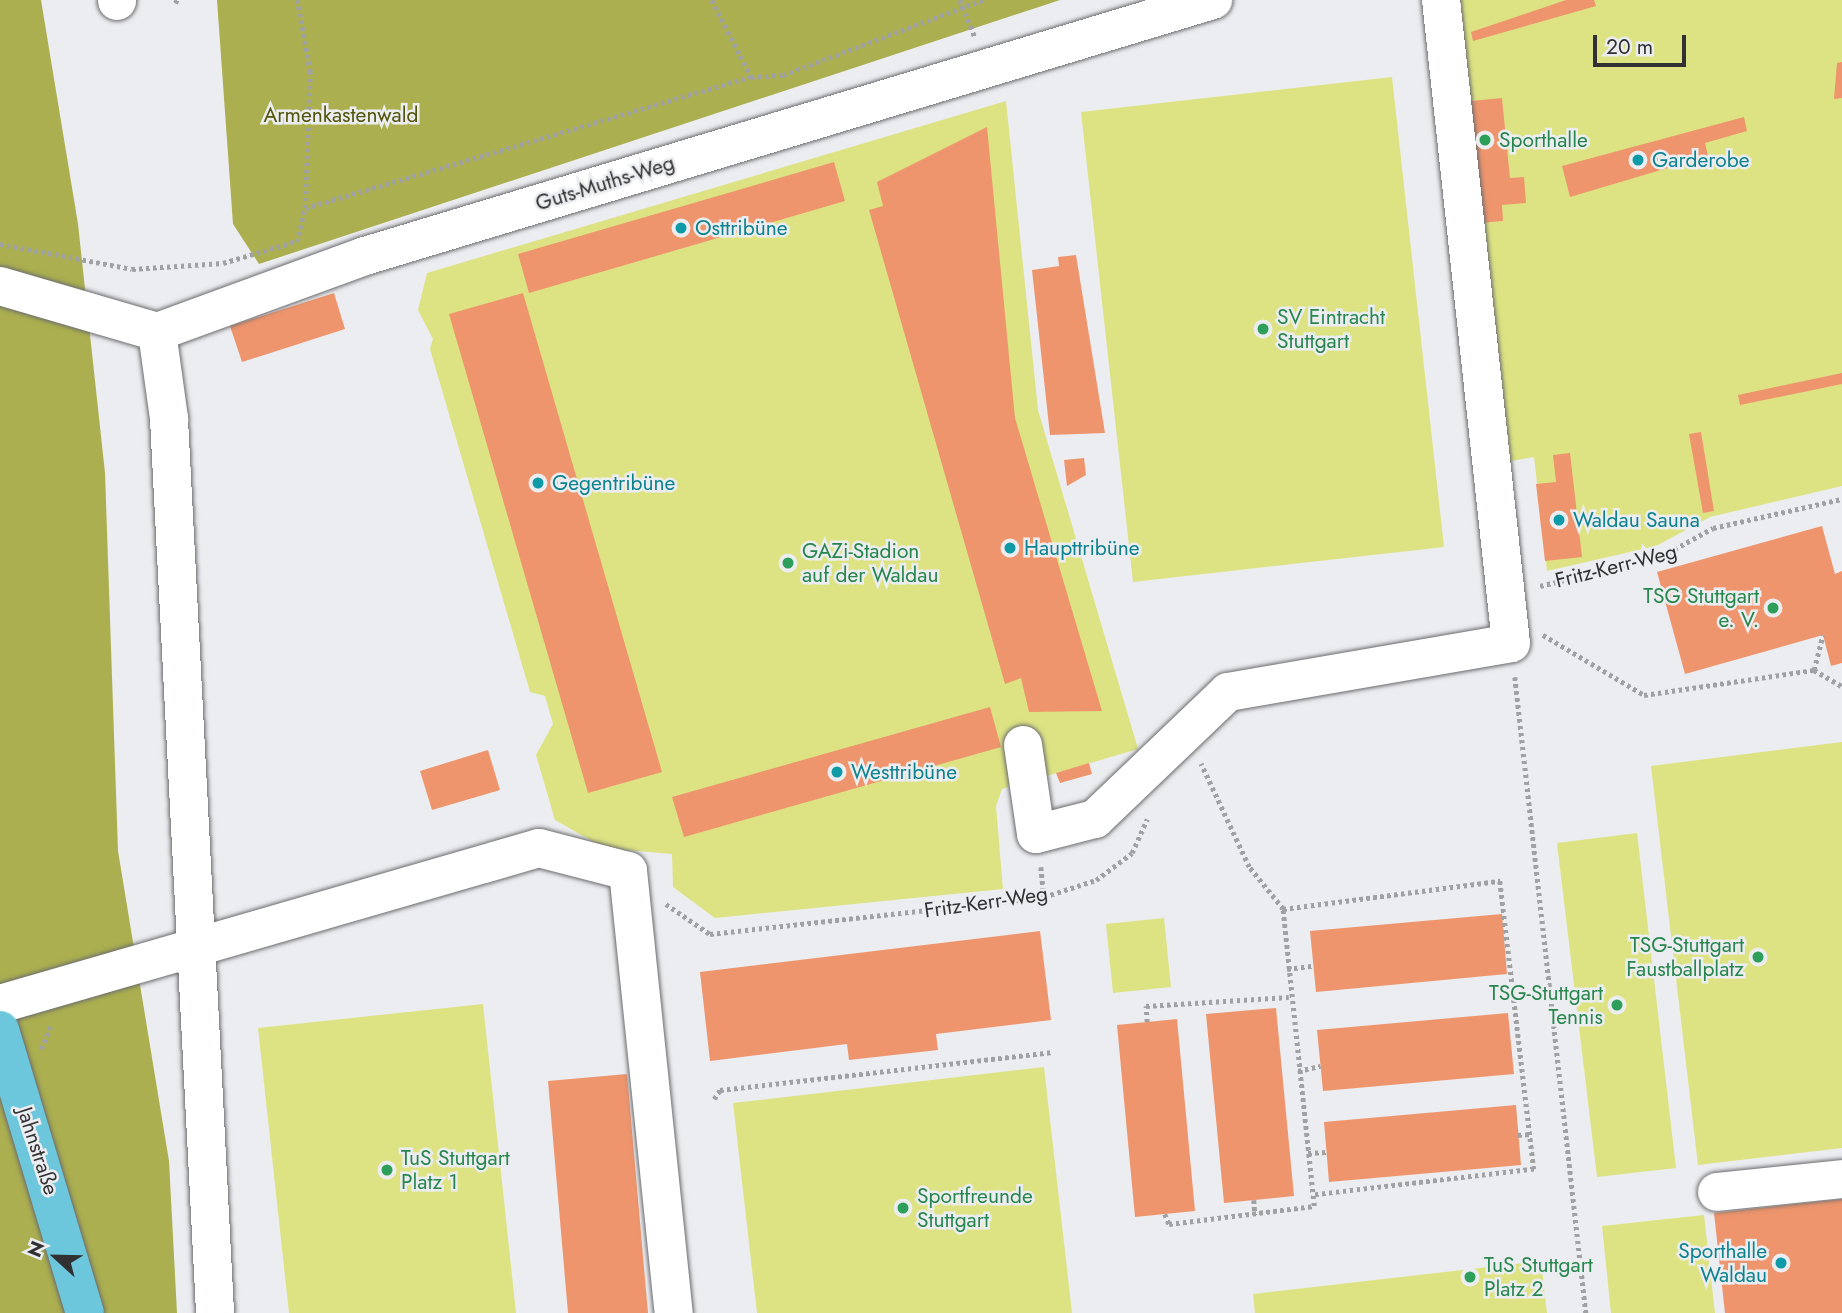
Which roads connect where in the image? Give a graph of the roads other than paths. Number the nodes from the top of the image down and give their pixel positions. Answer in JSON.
{"nodes":[{"id":1,"x":1213,"y":0,"type":"edge"},
{"id":2,"x":1441,"y":0,"type":"edge"},
{"id":3,"x":0,"y":286,"type":"edge"},
{"id":4,"x":157,"y":332,"type":"junction"},
{"id":5,"x":1023,"y":745,"type":"dead end"},
{"id":6,"x":193,"y":951,"type":"junction"},
{"id":7,"x":0,"y":1004,"type":"edge"},
{"id":8,"x":0,"y":1030,"type":"edge"},
{"id":9,"x":1842,"y":1179,"type":"edge"},
{"id":10,"x":1717,"y":1192,"type":"dead end"},
{"id":11,"x":85,"y":1313,"type":"edge"},
{"id":12,"x":215,"y":1313,"type":"edge"},
{"id":13,"x":674,"y":1313,"type":"edge"}],
"edges":[{"from":1,"to":4,"type":"street","name":"Guts-Muths-Weg"},
{"from":2,"to":5,"type":"street"},
{"from":3,"to":4,"type":"street"},
{"from":4,"to":6,"type":"street"},
{"from":6,"to":7,"type":"street"},
{"from":6,"to":12,"type":"street"},
{"from":6,"to":13,"type":"street"},
{"from":8,"to":11,"type":"main road","name":"Jahnstraße"},
{"from":9,"to":10,"type":"street"}]}
